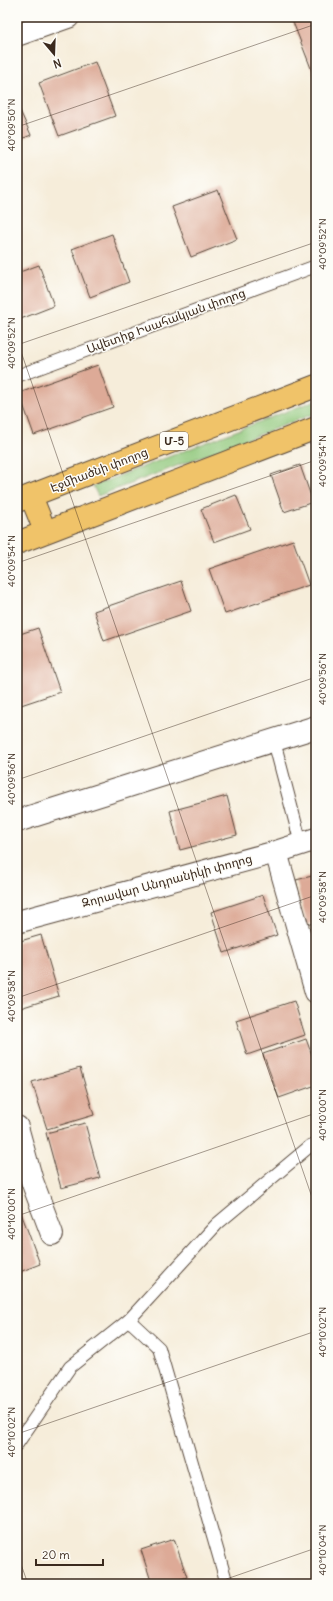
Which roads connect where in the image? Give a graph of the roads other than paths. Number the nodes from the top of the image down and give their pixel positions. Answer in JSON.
{"nodes":[{"id":1,"x":68,"y":17,"type":"edge"},
{"id":2,"x":17,"y":35,"type":"edge"},
{"id":3,"x":316,"y":266,"type":"edge"},
{"id":4,"x":17,"y":376,"type":"edge"},
{"id":5,"x":316,"y":386,"type":"edge"},
{"id":6,"x":316,"y":428,"type":"edge"},
{"id":7,"x":24,"y":499,"type":"edge"},
{"id":8,"x":45,"y":531,"type":"junction"},
{"id":9,"x":17,"y":542,"type":"edge"},
{"id":10,"x":316,"y":727,"type":"edge"},
{"id":11,"x":274,"y":741,"type":"junction"},
{"id":12,"x":17,"y":821,"type":"edge"},
{"id":13,"x":308,"y":842,"type":"edge"},
{"id":14,"x":276,"y":852,"type":"junction"},
{"id":15,"x":17,"y":922,"type":"edge"},
{"id":16,"x":316,"y":992,"type":"edge"},
{"id":17,"x":17,"y":1127,"type":"edge"},
{"id":18,"x":316,"y":1144,"type":"edge"},
{"id":19,"x":52,"y":1234,"type":"dead end"},
{"id":20,"x":129,"y":1320,"type":"junction"},
{"id":21,"x":17,"y":1444,"type":"edge"},
{"id":22,"x":226,"y":1584,"type":"edge"}],
"edges":[{"from":1,"to":2,"type":"street"},
{"from":3,"to":4,"type":"lane","name":"Ավետիք Իսահակյան փողոց"},
{"from":5,"to":7,"type":"highway","name":"Էջմիածնի փողոց","number":"Մ-5"},
{"from":6,"to":8,"type":"highway"},
{"from":7,"to":8,"type":"highway"},
{"from":8,"to":9,"type":"highway"},
{"from":10,"to":11,"type":"street"},
{"from":11,"to":12,"type":"street"},
{"from":11,"to":13,"type":"lane"},
{"from":13,"to":14,"type":"street","name":"Զորավար Անդրանիկի փողոց"},
{"from":14,"to":15,"type":"street","name":"Զորավար Անդրանիկի փողոց"},
{"from":14,"to":16,"type":"street"},
{"from":17,"to":19,"type":"street"},
{"from":18,"to":20,"type":"lane"},
{"from":20,"to":21,"type":"lane"},
{"from":20,"to":22,"type":"lane"}]}
